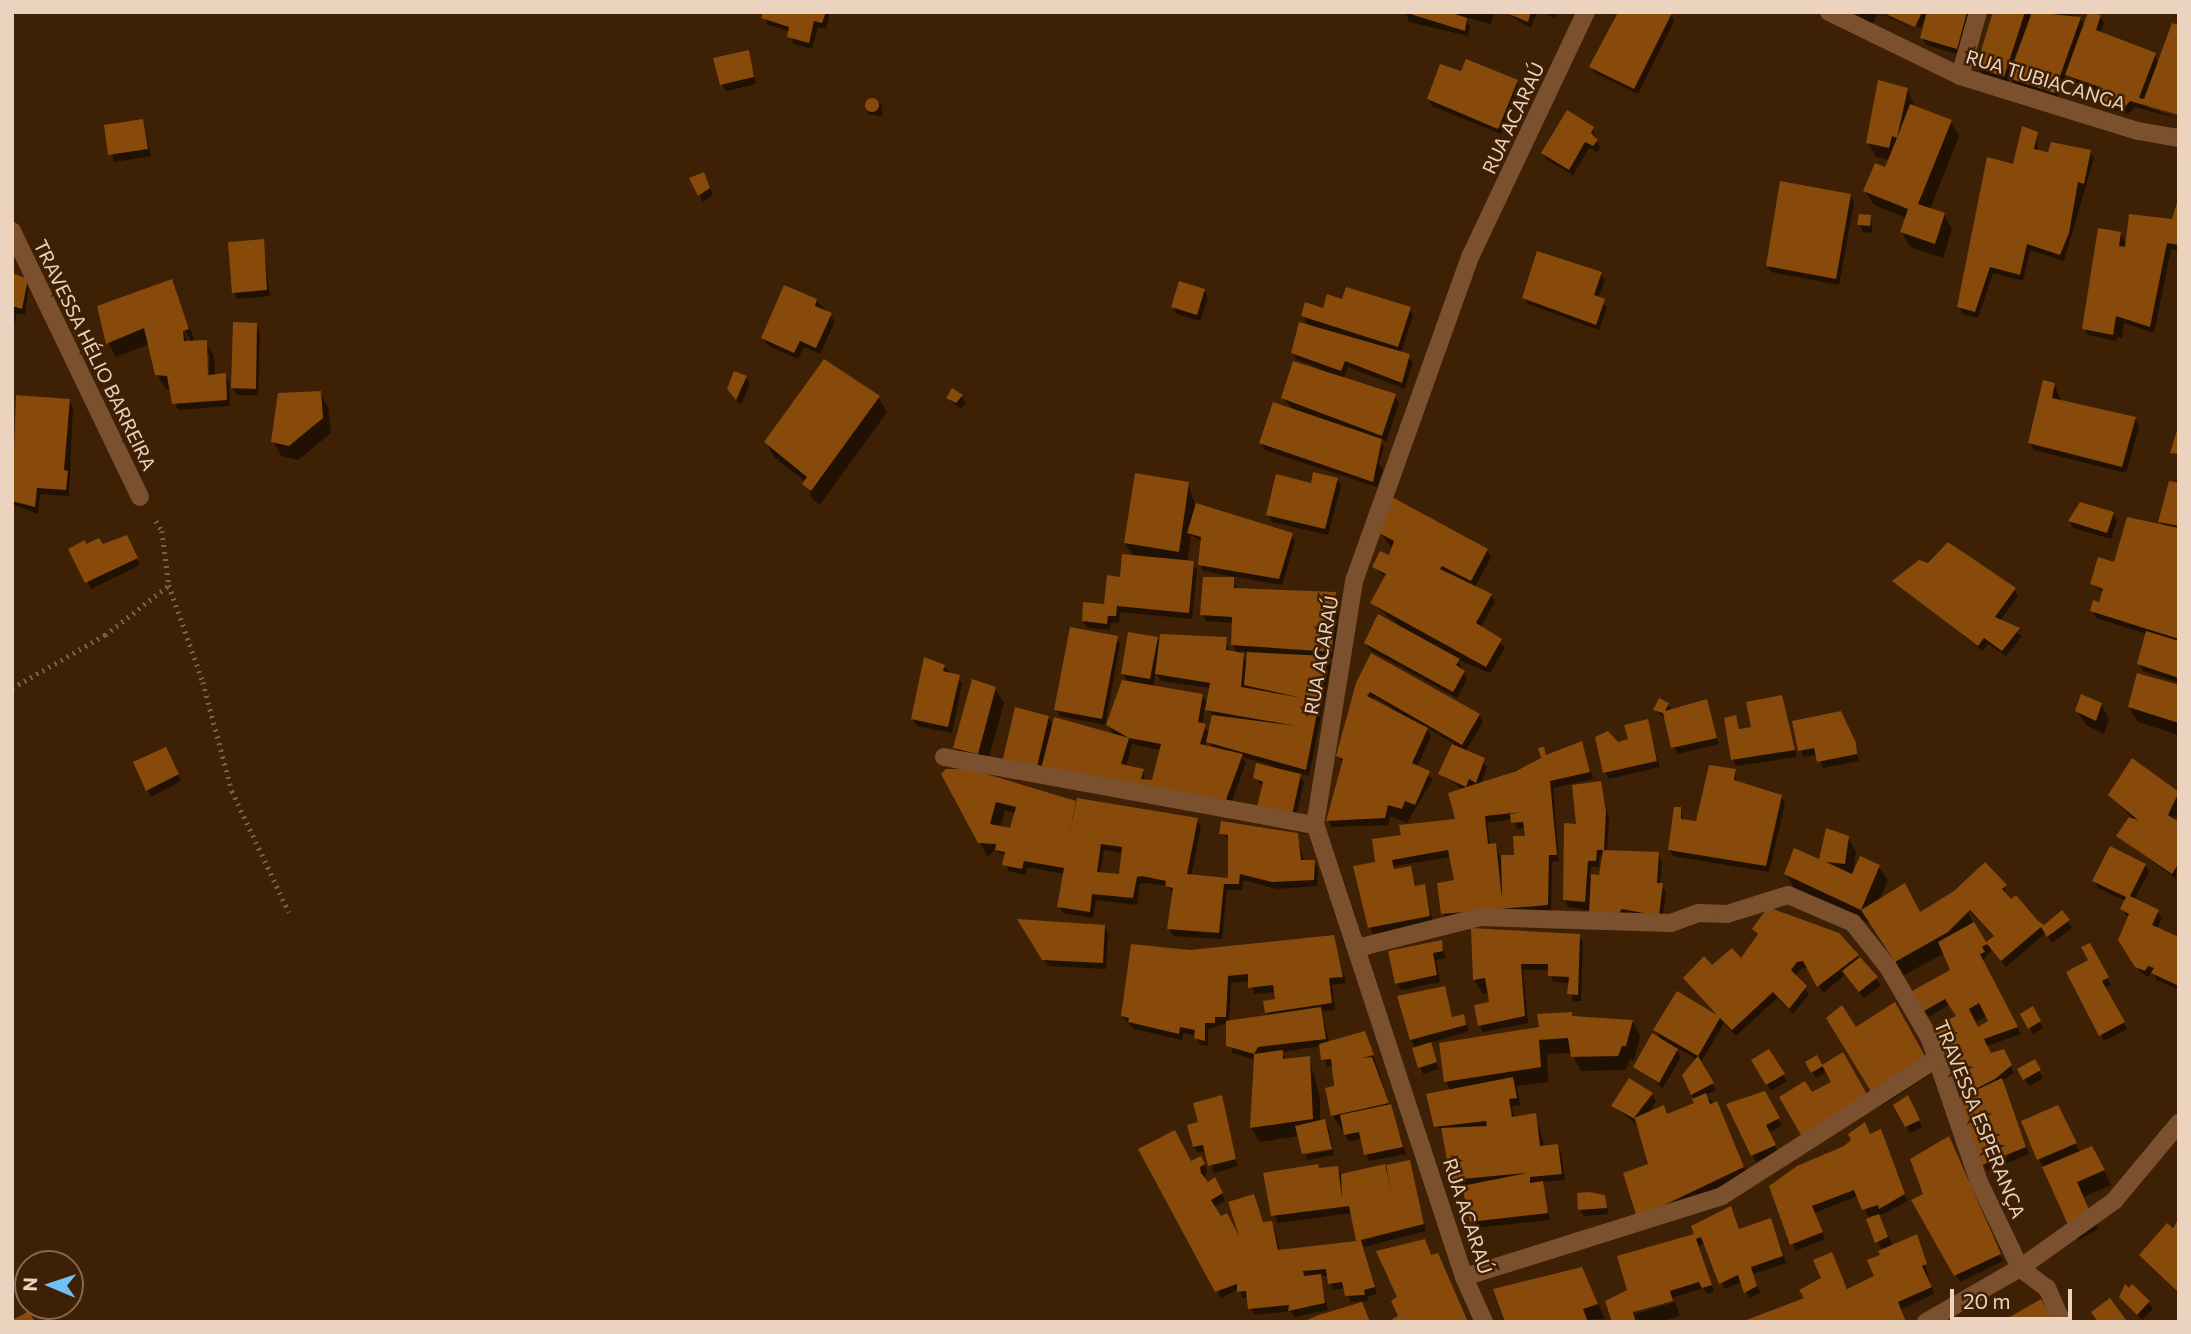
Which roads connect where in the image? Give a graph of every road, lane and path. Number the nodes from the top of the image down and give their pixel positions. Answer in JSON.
{"nodes":[{"id":1,"x":1587,"y":12,"type":"edge"},
{"id":2,"x":1829,"y":12,"type":"edge"},
{"id":3,"x":1978,"y":12,"type":"edge"},
{"id":4,"x":1960,"y":76,"type":"junction"},
{"id":5,"x":2179,"y":138,"type":"edge"},
{"id":6,"x":12,"y":231,"type":"edge"},
{"id":7,"x":140,"y":497,"type":"joint"},
{"id":8,"x":169,"y":585,"type":"junction"},
{"id":9,"x":12,"y":688,"type":"edge"},
{"id":10,"x":944,"y":757,"type":"dead end"},
{"id":11,"x":1315,"y":825,"type":"junction"},
{"id":12,"x":289,"y":912,"type":"dead end"},
{"id":13,"x":1357,"y":948,"type":"junction"},
{"id":14,"x":1936,"y":1059,"type":"junction"},
{"id":15,"x":2179,"y":1124,"type":"edge"},
{"id":16,"x":2020,"y":1268,"type":"junction"},
{"id":17,"x":1464,"y":1278,"type":"junction"},
{"id":18,"x":1484,"y":1322,"type":"edge"},
{"id":19,"x":1926,"y":1322,"type":"edge"},
{"id":20,"x":2062,"y":1322,"type":"edge"}],
"edges":[{"from":1,"to":11,"type":"street","name":"RUA ACARAÚ"},
{"from":2,"to":4,"type":"street","name":"RUA TUBIACANGA"},
{"from":3,"to":4,"type":"street"},
{"from":4,"to":5,"type":"street","name":"RUA TUBIACANGA"},
{"from":6,"to":7,"type":"street","name":"TRAVESSA HÉLIO BARREIRA"},
{"from":7,"to":8,"type":"path"},
{"from":8,"to":9,"type":"path"},
{"from":8,"to":12,"type":"path"},
{"from":10,"to":11,"type":"street"},
{"from":11,"to":13,"type":"street","name":"RUA ACARAÚ"},
{"from":13,"to":14,"type":"street","name":"TRAVESSA ESPERANÇA"},
{"from":13,"to":17,"type":"street","name":"RUA ACARAÚ"},
{"from":14,"to":16,"type":"street","name":"TRAVESSA ESPERANÇA"},
{"from":14,"to":17,"type":"street"},
{"from":15,"to":16,"type":"street"},
{"from":16,"to":19,"type":"street"},
{"from":16,"to":20,"type":"street"},
{"from":17,"to":18,"type":"street","name":"RUA ACARAÚ"}]}
